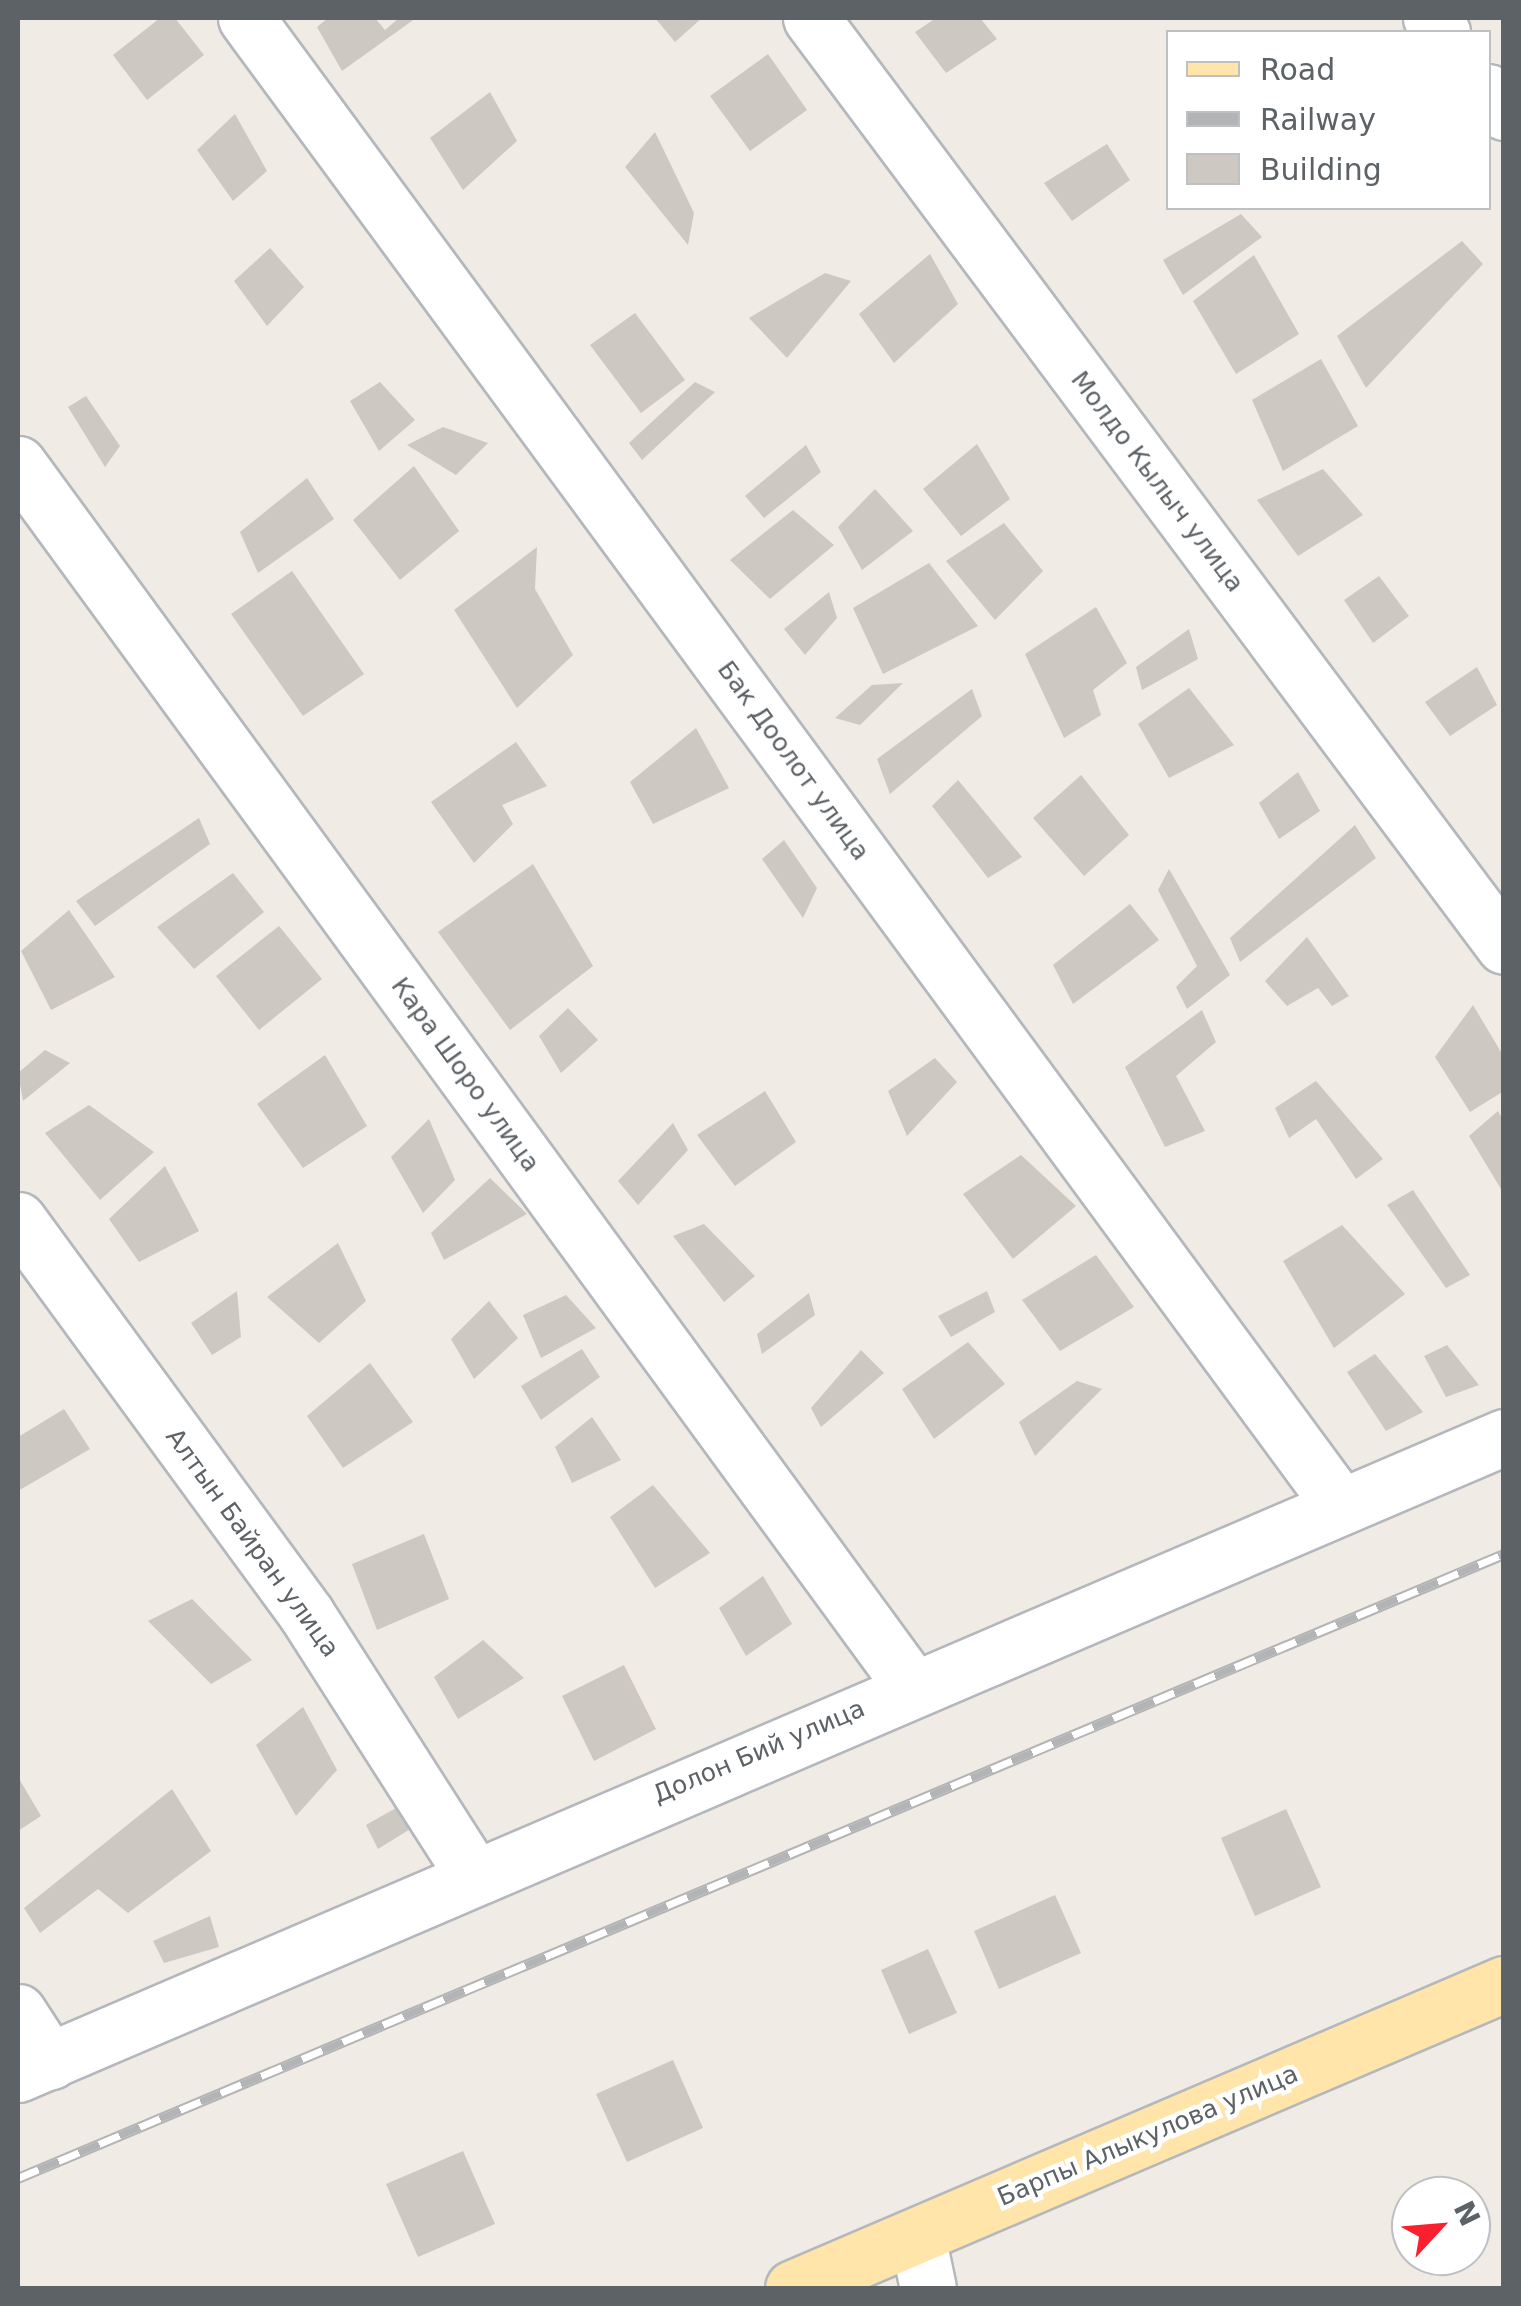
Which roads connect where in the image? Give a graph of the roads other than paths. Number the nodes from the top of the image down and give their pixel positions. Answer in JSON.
{"nodes":[{"id":1,"x":246,"y":18,"type":"edge"},
{"id":2,"x":811,"y":18,"type":"edge"},
{"id":3,"x":18,"y":464,"type":"edge"},
{"id":4,"x":1504,"y":946,"type":"edge"},
{"id":5,"x":18,"y":1220,"type":"edge"},
{"id":6,"x":1504,"y":1437,"type":"edge"},
{"id":7,"x":1340,"y":1505,"type":"junction"},
{"id":8,"x":912,"y":1687,"type":"junction"},
{"id":9,"x":473,"y":1874,"type":"junction"},
{"id":10,"x":1504,"y":1984,"type":"edge"},
{"id":11,"x":18,"y":2012,"type":"edge"},
{"id":12,"x":34,"y":2068,"type":"edge"},
{"id":13,"x":917,"y":2236,"type":"junction"},
{"id":14,"x":793,"y":2288,"type":"edge"},
{"id":15,"x":928,"y":2288,"type":"edge"}],
"edges":[{"from":1,"to":7,"type":"street","name":"Бак Доолот улица"},
{"from":2,"to":4,"type":"street","name":"Молдо Кылыч улица"},
{"from":3,"to":8,"type":"street","name":"Кара Шоро улица"},
{"from":5,"to":9,"type":"street","name":"Алтын Байран улица"},
{"from":6,"to":7,"type":"street","name":"Долон Бий улица"},
{"from":7,"to":8,"type":"street","name":"Долон Бий улица"},
{"from":8,"to":9,"type":"street","name":"Долон Бий улица"},
{"from":9,"to":12,"type":"street","name":"Долон Бий улица"},
{"from":10,"to":13,"type":"main road","name":"Барпы Алыкулова улица"},
{"from":11,"to":12,"type":"street"},
{"from":13,"to":14,"type":"main road","name":"Барпы Алыкулова улица"},
{"from":13,"to":15,"type":"street"}]}
